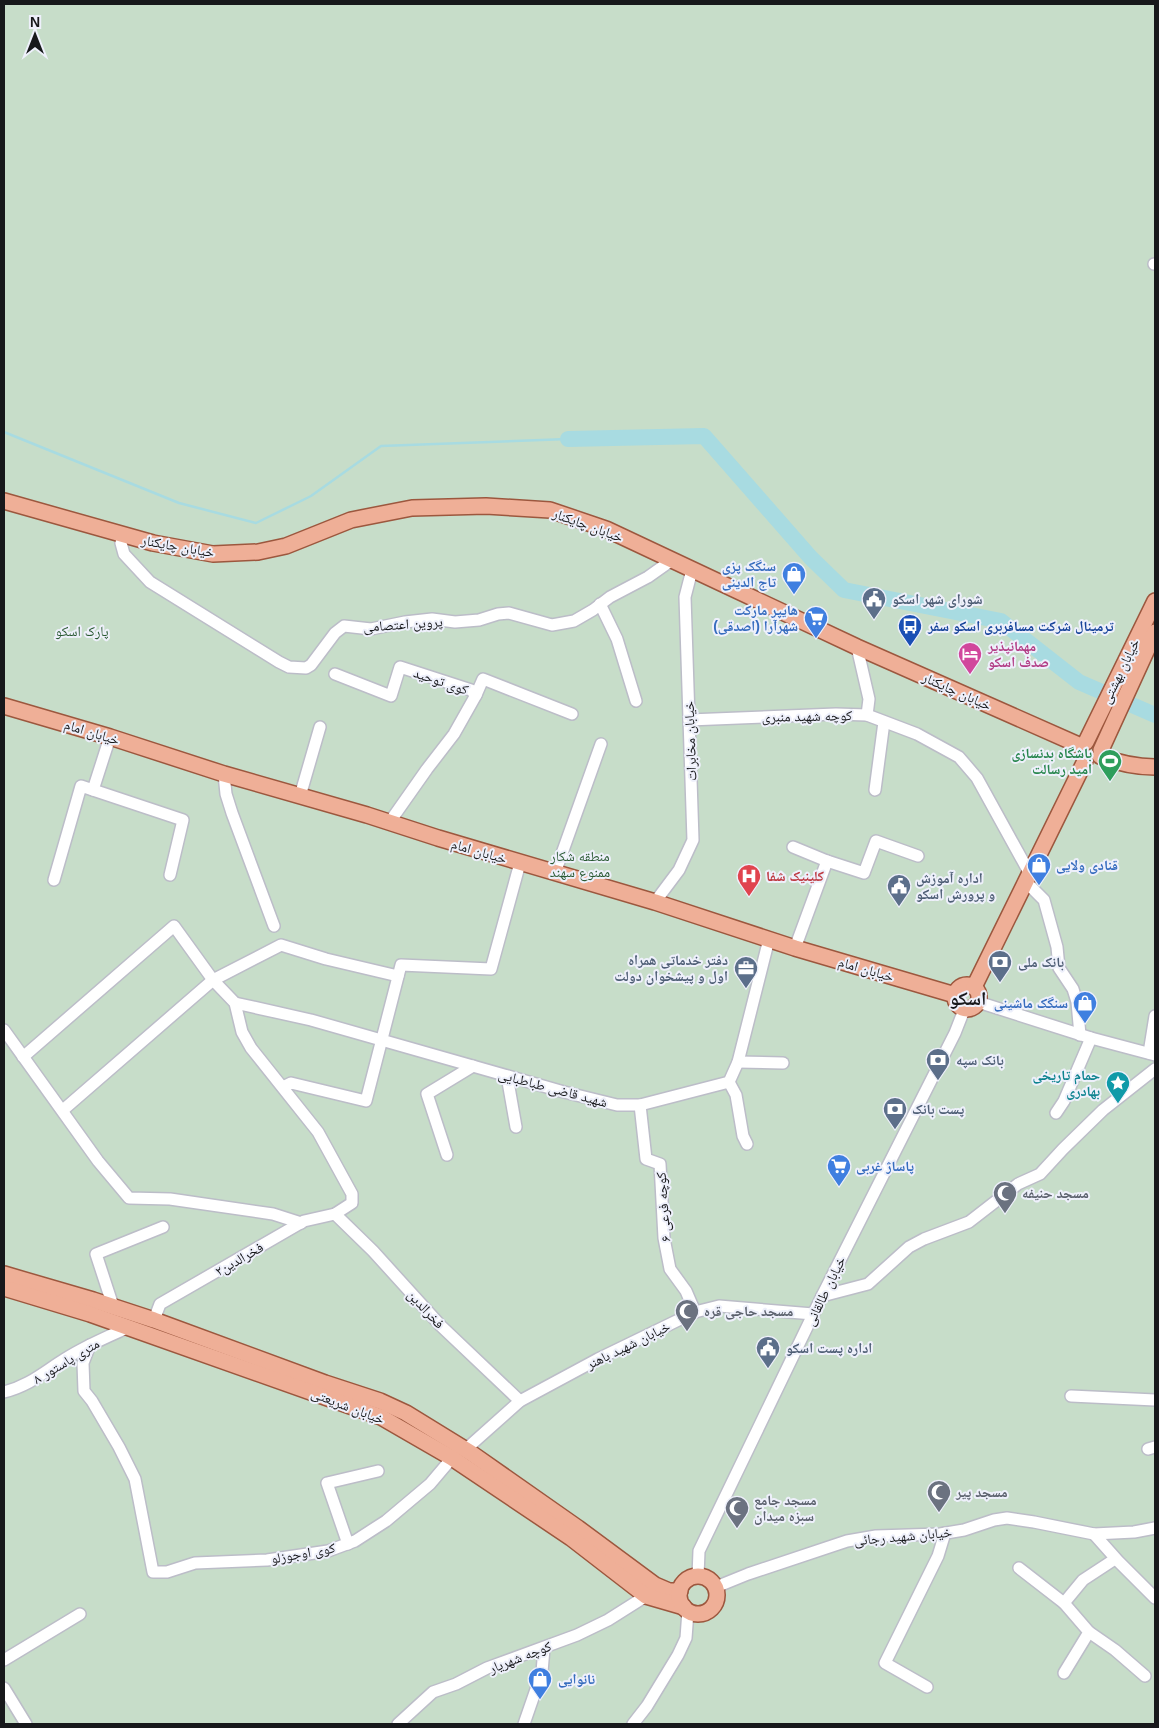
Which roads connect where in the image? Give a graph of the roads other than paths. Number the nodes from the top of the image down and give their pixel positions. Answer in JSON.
{"nodes":[{"id":1,"x":4,"y":501,"type":"edge"},
{"id":2,"x":123,"y":535,"type":"junction"},
{"id":3,"x":672,"y":560,"type":"junction"},
{"id":4,"x":692,"y":570,"type":"junction"},
{"id":5,"x":1155,"y":601,"type":"edge"},
{"id":6,"x":600,"y":604,"type":"junction"},
{"id":7,"x":1155,"y":632,"type":"edge"},
{"id":8,"x":857,"y":647,"type":"junction"},
{"id":9,"x":335,"y":674,"type":"dead end"},
{"id":10,"x":476,"y":695,"type":"junction"},
{"id":11,"x":636,"y":700,"type":"dead end"},
{"id":12,"x":4,"y":706,"type":"edge"},
{"id":13,"x":572,"y":714,"type":"dead end"},
{"id":14,"x":867,"y":715,"type":"junction"},
{"id":15,"x":689,"y":720,"type":"junction"},
{"id":16,"x":884,"y":722,"type":"junction"},
{"id":17,"x":320,"y":727,"type":"dead end"},
{"id":18,"x":110,"y":737,"type":"junction"},
{"id":19,"x":601,"y":744,"type":"dead end"},
{"id":20,"x":1083,"y":744,"type":"junction"},
{"id":21,"x":1101,"y":753,"type":"junction"},
{"id":22,"x":1085,"y":762,"type":"junction"},
{"id":23,"x":1155,"y":767,"type":"edge"},
{"id":24,"x":224,"y":774,"type":"junction"},
{"id":25,"x":93,"y":790,"type":"junction"},
{"id":26,"x":875,"y":790,"type":"dead end"},
{"id":27,"x":300,"y":796,"type":"junction"},
{"id":28,"x":389,"y":823,"type":"junction"},
{"id":29,"x":793,"y":847,"type":"dead end"},
{"id":30,"x":918,"y":856,"type":"dead end"},
{"id":31,"x":827,"y":861,"type":"junction"},
{"id":32,"x":520,"y":863,"type":"junction"},
{"id":33,"x":555,"y":873,"type":"junction"},
{"id":34,"x":170,"y":875,"type":"dead end"},
{"id":35,"x":1028,"y":878,"type":"junction"},
{"id":36,"x":54,"y":880,"type":"dead end"},
{"id":37,"x":655,"y":902,"type":"junction"},
{"id":38,"x":274,"y":926,"type":"dead end"},
{"id":39,"x":769,"y":939,"type":"junction"},
{"id":40,"x":795,"y":948,"type":"junction"},
{"id":41,"x":399,"y":970,"type":"junction"},
{"id":42,"x":213,"y":980,"type":"junction"},
{"id":43,"x":974,"y":987,"type":"junction"},
{"id":44,"x":954,"y":995,"type":"junction"},
{"id":45,"x":978,"y":1002,"type":"junction"},
{"id":46,"x":235,"y":1003,"type":"junction"},
{"id":47,"x":964,"y":1010,"type":"junction"},
{"id":48,"x":1155,"y":1016,"type":"edge"},
{"id":49,"x":4,"y":1030,"type":"edge"},
{"id":50,"x":1085,"y":1037,"type":"junction"},
{"id":51,"x":381,"y":1040,"type":"junction"},
{"id":52,"x":1152,"y":1054,"type":"edge"},
{"id":53,"x":23,"y":1057,"type":"junction"},
{"id":54,"x":738,"y":1062,"type":"junction"},
{"id":55,"x":783,"y":1063,"type":"dead end"},
{"id":56,"x":473,"y":1066,"type":"junction"},
{"id":57,"x":1155,"y":1070,"type":"edge"},
{"id":58,"x":507,"y":1076,"type":"junction"},
{"id":59,"x":730,"y":1082,"type":"junction"},
{"id":60,"x":283,"y":1087,"type":"junction"},
{"id":61,"x":640,"y":1105,"type":"junction"},
{"id":62,"x":63,"y":1110,"type":"junction"},
{"id":63,"x":1056,"y":1114,"type":"dead end"},
{"id":64,"x":516,"y":1127,"type":"dead end"},
{"id":65,"x":747,"y":1144,"type":"dead end"},
{"id":66,"x":447,"y":1155,"type":"dead end"},
{"id":67,"x":335,"y":1214,"type":"junction"},
{"id":68,"x":301,"y":1223,"type":"junction"},
{"id":69,"x":163,"y":1227,"type":"dead end"},
{"id":70,"x":4,"y":1274,"type":"edge"},
{"id":71,"x":4,"y":1288,"type":"edge"},
{"id":72,"x":822,"y":1296,"type":"junction"},
{"id":73,"x":113,"y":1306,"type":"junction"},
{"id":74,"x":695,"y":1312,"type":"junction"},
{"id":75,"x":813,"y":1314,"type":"junction"},
{"id":76,"x":154,"y":1320,"type":"junction"},
{"id":77,"x":129,"y":1327,"type":"junction"},
{"id":78,"x":90,"y":1345,"type":"junction"},
{"id":79,"x":263,"y":1367,"type":"junction"},
{"id":80,"x":4,"y":1392,"type":"edge"},
{"id":81,"x":1071,"y":1396,"type":"dead end"},
{"id":82,"x":1155,"y":1400,"type":"edge"},
{"id":83,"x":520,"y":1401,"type":"junction"},
{"id":84,"x":459,"y":1454,"type":"junction"},
{"id":85,"x":378,"y":1471,"type":"dead end"},
{"id":86,"x":1155,"y":1528,"type":"edge"},
{"id":87,"x":945,"y":1533,"type":"junction"},
{"id":88,"x":1094,"y":1534,"type":"junction"},
{"id":89,"x":348,"y":1544,"type":"junction"},
{"id":90,"x":1115,"y":1558,"type":"junction"},
{"id":91,"x":1019,"y":1568,"type":"dead end"},
{"id":92,"x":698,"y":1576,"type":"junction"},
{"id":93,"x":716,"y":1587,"type":"junction"},
{"id":94,"x":680,"y":1591,"type":"junction"},
{"id":95,"x":646,"y":1596,"type":"junction"},
{"id":96,"x":1155,"y":1598,"type":"edge"},
{"id":97,"x":1064,"y":1603,"type":"junction"},
{"id":98,"x":686,"y":1609,"type":"junction"},
{"id":99,"x":80,"y":1614,"type":"dead end"},
{"id":100,"x":1089,"y":1632,"type":"junction"},
{"id":101,"x":544,"y":1648,"type":"junction"},
{"id":102,"x":4,"y":1660,"type":"edge"},
{"id":103,"x":1064,"y":1673,"type":"dead end"},
{"id":104,"x":1145,"y":1676,"type":"dead end"},
{"id":105,"x":927,"y":1687,"type":"dead end"},
{"id":106,"x":4,"y":1689,"type":"edge"},
{"id":107,"x":26,"y":1724,"type":"edge"},
{"id":108,"x":398,"y":1724,"type":"edge"},
{"id":109,"x":524,"y":1724,"type":"edge"},
{"id":110,"x":633,"y":1724,"type":"edge"}],
"edges":[{"from":1,"to":2,"type":"main road","name":"خیابان چایکنار"},
{"from":2,"to":3,"type":"main road","name":"خیابان چایکنار"},
{"from":2,"to":6,"type":"street","name":"پروین اعتصامی"},
{"from":3,"to":4,"type":"main road","name":"خیابان چایکنار"},
{"from":3,"to":6,"type":"street","name":"پروین اعتصامی"},
{"from":4,"to":8,"type":"main road","name":"خیابان چایکنار"},
{"from":4,"to":15,"type":"street","name":"خیابان مخابرات"},
{"from":5,"to":20,"type":"main road","name":"خیابان بهشتی"},
{"from":6,"to":11,"type":"street"},
{"from":7,"to":21,"type":"main road","name":"خیابان بهشتی"},
{"from":8,"to":14,"type":"street"},
{"from":8,"to":20,"type":"main road","name":"خیابان چایکنار"},
{"from":9,"to":10,"type":"street","name":"کوی توحید"},
{"from":10,"to":13,"type":"street"},
{"from":10,"to":28,"type":"street","name":"کوی توحید"},
{"from":12,"to":18,"type":"main road","name":"خیابان امام"},
{"from":14,"to":15,"type":"street","name":"کوچه شهید منبری"},
{"from":14,"to":16,"type":"street","name":"کوچه شهید منبری"},
{"from":15,"to":37,"type":"street","name":"خیابان مخابرات"},
{"from":16,"to":26,"type":"street"},
{"from":16,"to":35,"type":"street","name":"کوچه شهید منبری"},
{"from":17,"to":27,"type":"street"},
{"from":18,"to":24,"type":"main road","name":"خیابان امام"},
{"from":18,"to":25,"type":"street"},
{"from":19,"to":33,"type":"street"},
{"from":20,"to":21,"type":"main road"},
{"from":20,"to":22,"type":"main road"},
{"from":21,"to":22,"type":"main road"},
{"from":21,"to":23,"type":"main road"},
{"from":22,"to":35,"type":"main road"},
{"from":24,"to":27,"type":"main road","name":"خیابان امام"},
{"from":24,"to":38,"type":"street"},
{"from":25,"to":34,"type":"street"},
{"from":25,"to":36,"type":"street"},
{"from":27,"to":28,"type":"main road","name":"خیابان امام"},
{"from":28,"to":32,"type":"main road","name":"خیابان امام"},
{"from":29,"to":31,"type":"street"},
{"from":30,"to":31,"type":"street"},
{"from":31,"to":40,"type":"street"},
{"from":32,"to":33,"type":"main road","name":"خیابان امام"},
{"from":32,"to":41,"type":"street"},
{"from":33,"to":37,"type":"main road","name":"خیابان امام"},
{"from":35,"to":43,"type":"main road"},
{"from":35,"to":50,"type":"street","name":"کوچه شهید منبری"},
{"from":37,"to":39,"type":"main road","name":"خیابان امام"},
{"from":39,"to":40,"type":"main road","name":"خیابان امام"},
{"from":39,"to":54,"type":"street"},
{"from":40,"to":44,"type":"main road","name":"خیابان امام"},
{"from":41,"to":42,"type":"street"},
{"from":41,"to":51,"type":"street"},
{"from":42,"to":46,"type":"street"},
{"from":42,"to":53,"type":"street"},
{"from":42,"to":62,"type":"street"},
{"from":43,"to":44,"type":"main road"},
{"from":43,"to":45,"type":"main road"},
{"from":44,"to":47,"type":"main road"},
{"from":45,"to":47,"type":"main road"},
{"from":45,"to":50,"type":"street"},
{"from":46,"to":51,"type":"street","name":"شهید قاضی طباطبایی"},
{"from":46,"to":60,"type":"street"},
{"from":47,"to":72,"type":"street","name":"خیابان طالقانی"},
{"from":48,"to":52,"type":"street"},
{"from":49,"to":53,"type":"street"},
{"from":50,"to":52,"type":"street"},
{"from":50,"to":63,"type":"street"},
{"from":51,"to":56,"type":"street","name":"شهید قاضی طباطبایی"},
{"from":51,"to":60,"type":"street"},
{"from":53,"to":62,"type":"street"},
{"from":54,"to":55,"type":"street"},
{"from":54,"to":59,"type":"street"},
{"from":56,"to":58,"type":"street","name":"شهید قاضی طباطبایی"},
{"from":56,"to":66,"type":"street"},
{"from":57,"to":72,"type":"street"},
{"from":58,"to":61,"type":"street","name":"شهید قاضی طباطبایی"},
{"from":58,"to":64,"type":"street"},
{"from":59,"to":61,"type":"street","name":"شهید قاضی طباطبایی"},
{"from":59,"to":65,"type":"street"},
{"from":60,"to":67,"type":"street"},
{"from":61,"to":74,"type":"street","name":"کوچه فرعی ۶"},
{"from":62,"to":68,"type":"street"},
{"from":67,"to":68,"type":"street","name":"فخرالدین۲"},
{"from":67,"to":83,"type":"street","name":"فخرالدین"},
{"from":68,"to":76,"type":"street","name":"فخرالدین۲"},
{"from":69,"to":73,"type":"street"},
{"from":70,"to":73,"type":"main road","name":"خیابان شریعتی"},
{"from":71,"to":77,"type":"main road","name":"خیابان شریعتی"},
{"from":72,"to":75,"type":"street","name":"خیابان طالقانی"},
{"from":73,"to":76,"type":"main road","name":"خیابان شریعتی"},
{"from":74,"to":75,"type":"street","name":"خیابان شهید باهنر"},
{"from":74,"to":83,"type":"street","name":"خیابان شهید باهنر"},
{"from":75,"to":92,"type":"street","name":"خیابان طالقانی"},
{"from":76,"to":79,"type":"main road","name":"خیابان شریعتی"},
{"from":77,"to":78,"type":"street","name":"۸ متری پاستور"},
{"from":77,"to":79,"type":"main road","name":"خیابان شریعتی"},
{"from":78,"to":80,"type":"street","name":"۸ متری پاستور"},
{"from":78,"to":89,"type":"street","name":"کوی اوجوزلو"},
{"from":79,"to":84,"type":"main road","name":"خیابان شریعتی"},
{"from":81,"to":82,"type":"street"},
{"from":83,"to":84,"type":"street","name":"خیابان شهید باهنر"},
{"from":84,"to":89,"type":"street","name":"کوی اوجوزلو"},
{"from":84,"to":94,"type":"main road","name":"خیابان شریعتی"},
{"from":84,"to":95,"type":"main road","name":"خیابان شریعتی"},
{"from":85,"to":89,"type":"street"},
{"from":86,"to":88,"type":"street","name":"خیابان شهید رجائی"},
{"from":87,"to":88,"type":"street","name":"خیابان شهید رجائی"},
{"from":87,"to":93,"type":"street","name":"خیابان شهید رجائی"},
{"from":87,"to":105,"type":"street"},
{"from":88,"to":90,"type":"street"},
{"from":90,"to":96,"type":"street"},
{"from":90,"to":97,"type":"street"},
{"from":91,"to":97,"type":"street"},
{"from":92,"to":93,"type":"main road"},
{"from":92,"to":94,"type":"main road"},
{"from":93,"to":98,"type":"main road"},
{"from":94,"to":98,"type":"main road"},
{"from":95,"to":98,"type":"main road","name":"خیابان شریعتی"},
{"from":95,"to":101,"type":"street","name":"کوچه شهریار"},
{"from":97,"to":100,"type":"street"},
{"from":98,"to":110,"type":"street"},
{"from":99,"to":102,"type":"street"},
{"from":100,"to":103,"type":"street"},
{"from":100,"to":104,"type":"street"},
{"from":101,"to":108,"type":"street","name":"کوچه شهریار"},
{"from":101,"to":109,"type":"street"},
{"from":106,"to":107,"type":"street"}]}
